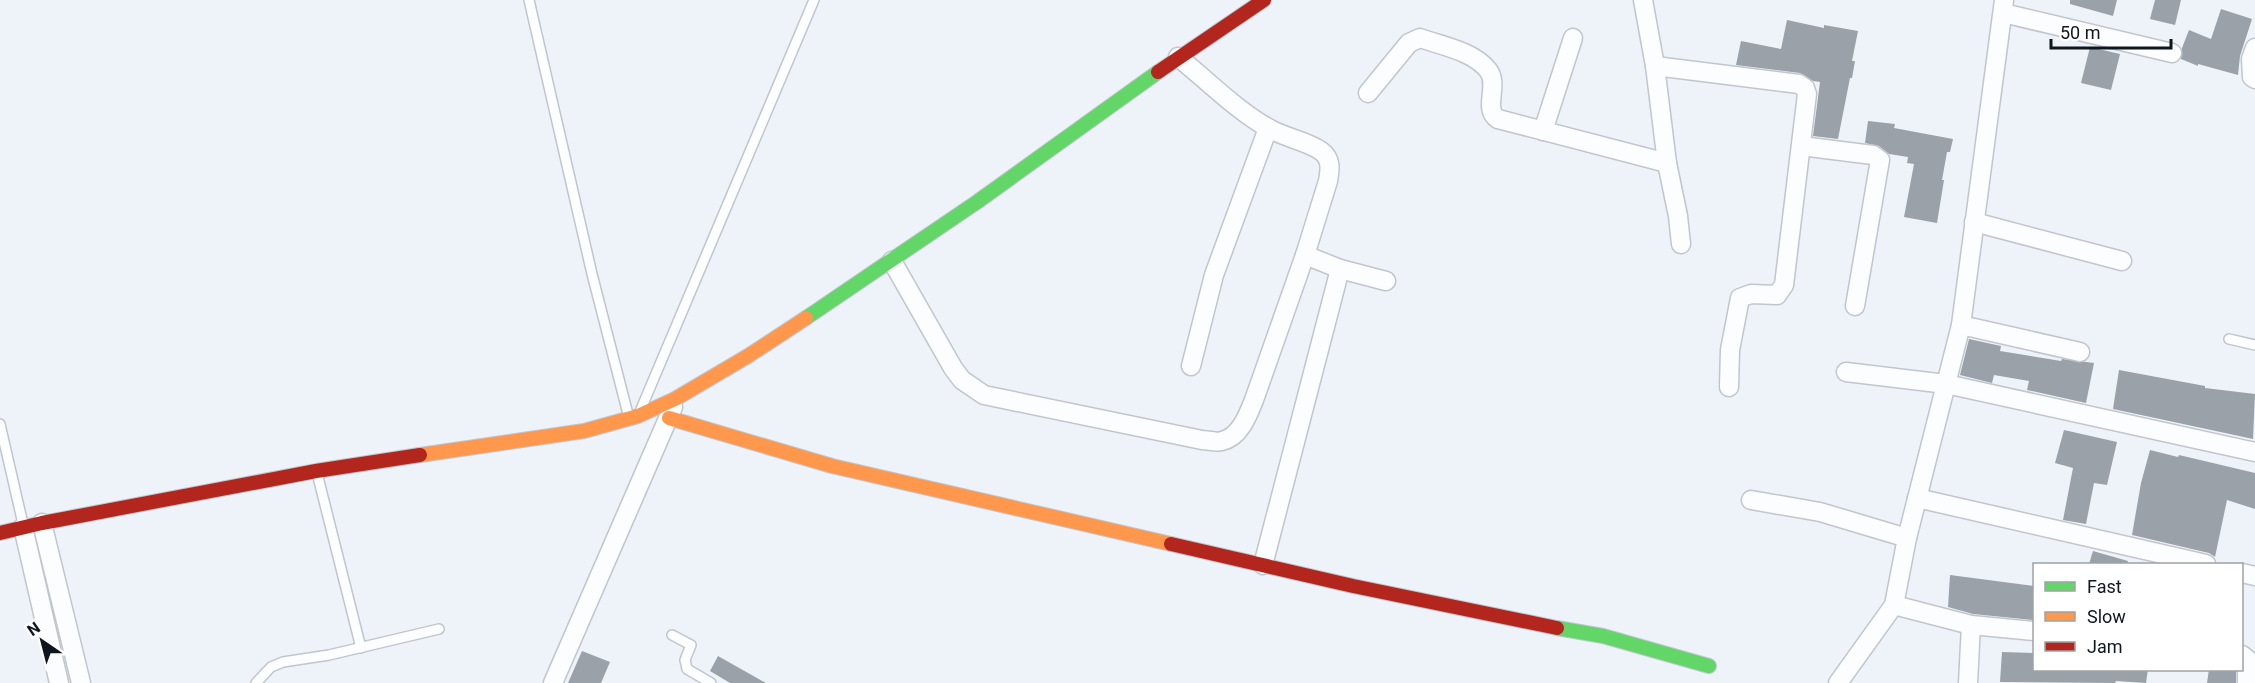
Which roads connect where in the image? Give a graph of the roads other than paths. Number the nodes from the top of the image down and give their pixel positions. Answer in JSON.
{"nodes":[{"id":1,"x":529,"y":0,"type":"edge"},
{"id":2,"x":814,"y":0,"type":"edge"},
{"id":3,"x":1264,"y":0,"type":"edge"},
{"id":4,"x":1643,"y":0,"type":"edge"},
{"id":5,"x":2003,"y":7,"type":"edge"},
{"id":6,"x":1574,"y":38,"type":"dead end"},
{"id":7,"x":2255,"y":48,"type":"edge"},
{"id":8,"x":2172,"y":53,"type":"dead end"},
{"id":9,"x":1178,"y":57,"type":"junction"},
{"id":10,"x":1655,"y":66,"type":"junction"},
{"id":11,"x":2255,"y":79,"type":"edge"},
{"id":12,"x":1368,"y":93,"type":"dead end"},
{"id":13,"x":1268,"y":128,"type":"junction"},
{"id":14,"x":1543,"y":131,"type":"junction"},
{"id":15,"x":1801,"y":146,"type":"junction"},
{"id":16,"x":1667,"y":163,"type":"junction"},
{"id":17,"x":1974,"y":222,"type":"junction"},
{"id":18,"x":1681,"y":244,"type":"dead end"},
{"id":19,"x":1305,"y":255,"type":"junction"},
{"id":20,"x":892,"y":261,"type":"junction"},
{"id":21,"x":2122,"y":261,"type":"dead end"},
{"id":22,"x":1340,"y":269,"type":"junction"},
{"id":23,"x":1386,"y":281,"type":"dead end"},
{"id":24,"x":1855,"y":306,"type":"dead end"},
{"id":25,"x":1961,"y":325,"type":"junction"},
{"id":26,"x":2229,"y":339,"type":"dead end"},
{"id":27,"x":2255,"y":345,"type":"edge"},
{"id":28,"x":2080,"y":352,"type":"dead end"},
{"id":29,"x":1191,"y":366,"type":"dead end"},
{"id":30,"x":1846,"y":372,"type":"dead end"},
{"id":31,"x":1946,"y":384,"type":"junction"},
{"id":32,"x":1729,"y":387,"type":"dead end"},
{"id":33,"x":675,"y":399,"type":"junction"},
{"id":34,"x":633,"y":417,"type":"junction"},
{"id":35,"x":669,"y":418,"type":"junction"},
{"id":36,"x":0,"y":424,"type":"edge"},
{"id":37,"x":2255,"y":452,"type":"edge"},
{"id":38,"x":316,"y":471,"type":"junction"},
{"id":39,"x":1917,"y":498,"type":"junction"},
{"id":40,"x":1751,"y":500,"type":"dead end"},
{"id":41,"x":42,"y":523,"type":"junction"},
{"id":42,"x":23,"y":527,"type":"junction"},
{"id":43,"x":0,"y":533,"type":"edge"},
{"id":44,"x":1907,"y":538,"type":"junction"},
{"id":45,"x":2202,"y":563,"type":"edge"},
{"id":46,"x":1263,"y":565,"type":"junction"},
{"id":47,"x":1893,"y":606,"type":"junction"},
{"id":48,"x":1971,"y":625,"type":"junction"},
{"id":49,"x":439,"y":629,"type":"dead end"},
{"id":50,"x":2033,"y":632,"type":"edge"},
{"id":51,"x":672,"y":635,"type":"dead end"},
{"id":52,"x":361,"y":648,"type":"junction"},
{"id":53,"x":2243,"y":657,"type":"edge"},
{"id":54,"x":1709,"y":666,"type":"dead end"},
{"id":55,"x":59,"y":683,"type":"edge"},
{"id":56,"x":81,"y":683,"type":"edge"},
{"id":57,"x":256,"y":683,"type":"edge"},
{"id":58,"x":553,"y":683,"type":"edge"},
{"id":59,"x":711,"y":683,"type":"edge"},
{"id":60,"x":1838,"y":683,"type":"edge"},
{"id":61,"x":1968,"y":683,"type":"edge"},
{"id":62,"x":2247,"y":683,"type":"edge"}],
"edges":[{"from":1,"to":34,"type":"lane"},
{"from":2,"to":34,"type":"lane"},
{"from":3,"to":9,"type":"main road"},
{"from":4,"to":10,"type":"street"},
{"from":5,"to":8,"type":"street"},
{"from":5,"to":17,"type":"street"},
{"from":6,"to":14,"type":"street"},
{"from":7,"to":11,"type":"street"},
{"from":9,"to":13,"type":"street"},
{"from":9,"to":20,"type":"main road"},
{"from":10,"to":15,"type":"street"},
{"from":10,"to":16,"type":"street"},
{"from":12,"to":14,"type":"street"},
{"from":13,"to":19,"type":"street"},
{"from":13,"to":29,"type":"street"},
{"from":14,"to":16,"type":"street"},
{"from":15,"to":24,"type":"street"},
{"from":15,"to":32,"type":"street"},
{"from":16,"to":18,"type":"street"},
{"from":17,"to":21,"type":"street"},
{"from":17,"to":25,"type":"street"},
{"from":19,"to":20,"type":"street"},
{"from":19,"to":22,"type":"street"},
{"from":20,"to":33,"type":"main road"},
{"from":22,"to":23,"type":"street"},
{"from":22,"to":46,"type":"street"},
{"from":25,"to":28,"type":"street"},
{"from":25,"to":31,"type":"street"},
{"from":26,"to":27,"type":"lane"},
{"from":30,"to":31,"type":"street"},
{"from":31,"to":37,"type":"street"},
{"from":31,"to":39,"type":"street"},
{"from":33,"to":34,"type":"main road"},
{"from":33,"to":35,"type":"street"},
{"from":34,"to":38,"type":"main road"},
{"from":35,"to":46,"type":"main road"},
{"from":35,"to":58,"type":"street"},
{"from":36,"to":42,"type":"lane"},
{"from":38,"to":41,"type":"main road"},
{"from":38,"to":52,"type":"lane"},
{"from":39,"to":44,"type":"street"},
{"from":39,"to":45,"type":"street"},
{"from":40,"to":44,"type":"street"},
{"from":41,"to":42,"type":"main road"},
{"from":41,"to":56,"type":"street"},
{"from":42,"to":43,"type":"main road"},
{"from":42,"to":55,"type":"street"},
{"from":44,"to":47,"type":"street"},
{"from":46,"to":54,"type":"main road"},
{"from":47,"to":48,"type":"street"},
{"from":47,"to":60,"type":"street"},
{"from":48,"to":50,"type":"street"},
{"from":48,"to":61,"type":"street"},
{"from":49,"to":52,"type":"lane"},
{"from":51,"to":59,"type":"lane"},
{"from":52,"to":57,"type":"lane"},
{"from":53,"to":62,"type":"street"}]}
